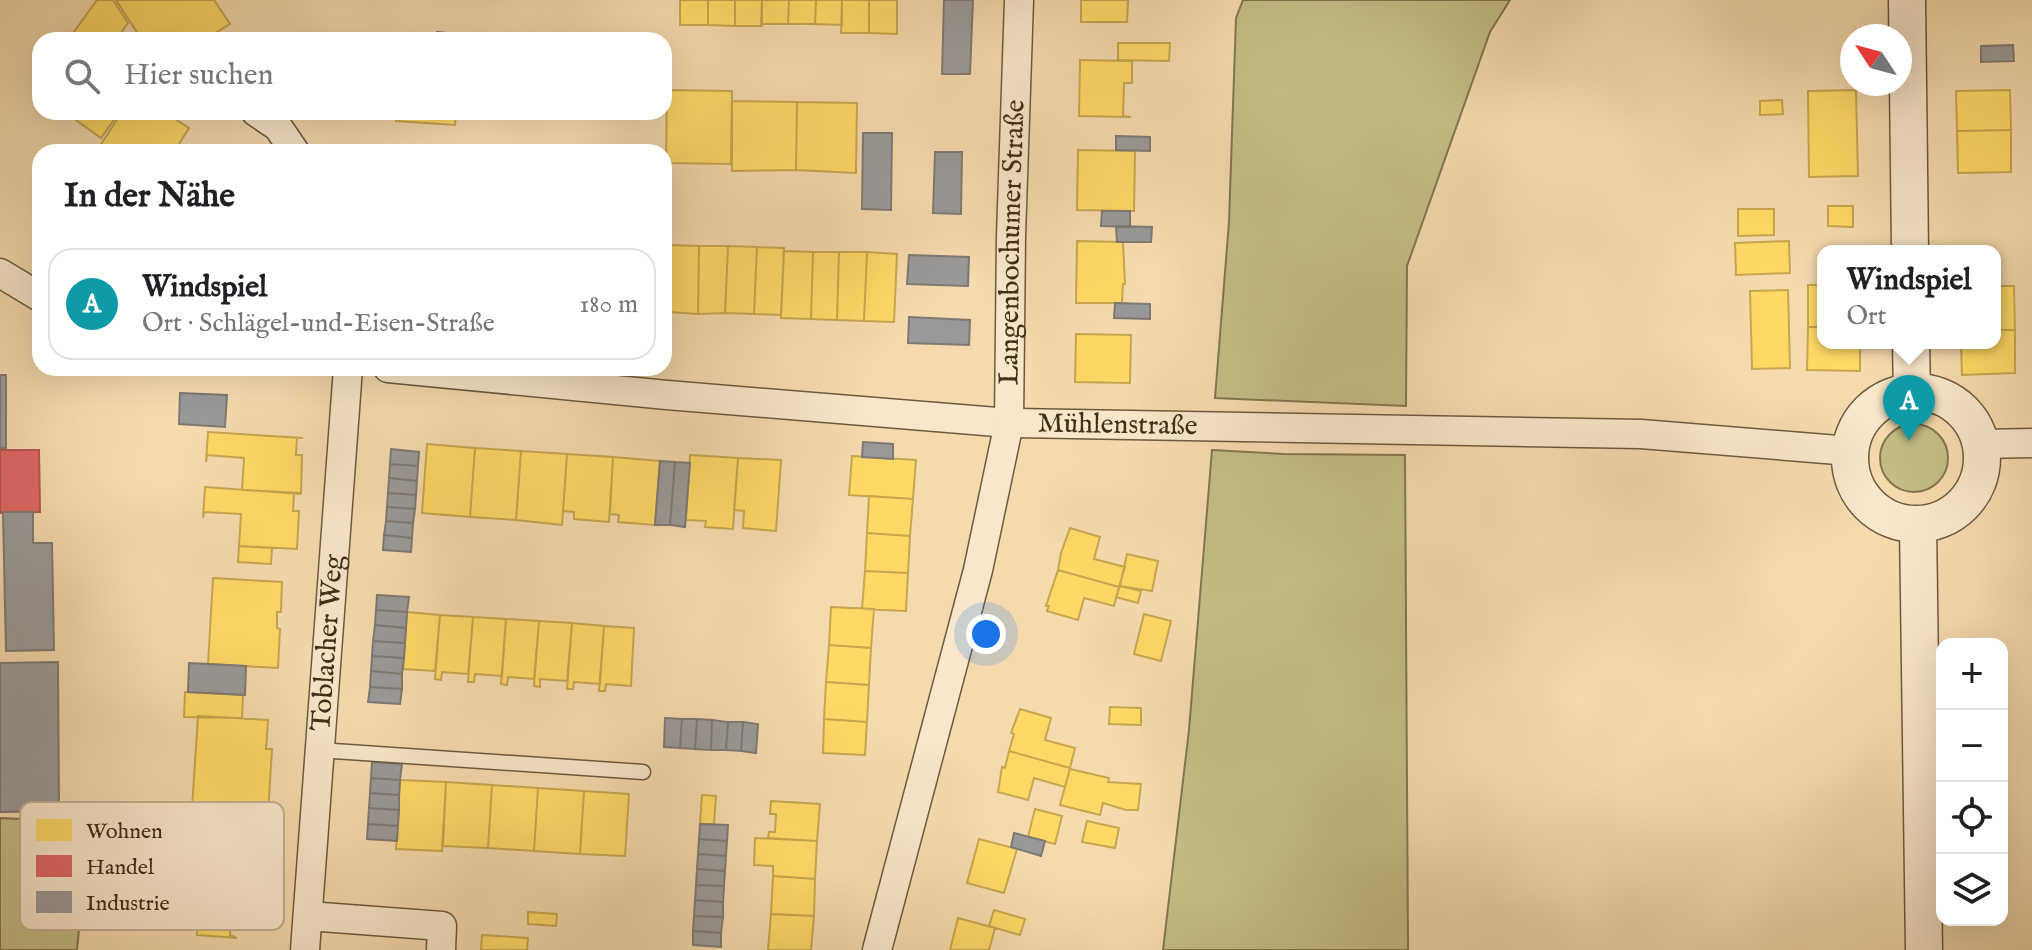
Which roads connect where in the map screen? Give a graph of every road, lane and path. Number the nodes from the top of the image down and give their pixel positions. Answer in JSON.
{"nodes":[{"id":1,"x":1019,"y":0,"type":"edge"},
{"id":2,"x":1907,"y":0,"type":"edge"},
{"id":3,"x":268,"y":120,"type":"edge"},
{"id":4,"x":290,"y":144,"type":"edge"},
{"id":5,"x":1910,"y":245,"type":"edge"},
{"id":6,"x":0,"y":273,"type":"edge"},
{"id":7,"x":32,"y":292,"type":"edge"},
{"id":8,"x":1911,"y":349,"type":"edge"},
{"id":9,"x":347,"y":376,"type":"edge"},
{"id":10,"x":493,"y":376,"type":"edge"},
{"id":11,"x":1912,"y":392,"type":"junction"},
{"id":12,"x":1009,"y":423,"type":"junction"},
{"id":13,"x":2032,"y":443,"type":"edge"},
{"id":14,"x":1982,"y":444,"type":"junction"},
{"id":15,"x":1850,"y":451,"type":"junction"},
{"id":16,"x":1918,"y":525,"type":"junction"},
{"id":17,"x":319,"y":750,"type":"junction"},
{"id":18,"x":643,"y":772,"type":"dead end"},
{"id":19,"x":308,"y":916,"type":"junction"},
{"id":20,"x":305,"y":950,"type":"edge"},
{"id":21,"x":441,"y":950,"type":"edge"},
{"id":22,"x":877,"y":950,"type":"edge"},
{"id":23,"x":1924,"y":950,"type":"edge"}],
"edges":[{"from":1,"to":12,"type":"street","name":"Langenbochumer Straße"},
{"from":2,"to":5,"type":"street"},
{"from":3,"to":4,"type":"street"},
{"from":6,"to":7,"type":"street"},
{"from":8,"to":11,"type":"street"},
{"from":9,"to":17,"type":"street","name":"Toblacher Weg"},
{"from":10,"to":12,"type":"street","name":"Mühlenstraße"},
{"from":11,"to":14,"type":"street"},
{"from":11,"to":15,"type":"street"},
{"from":12,"to":15,"type":"street","name":"Mühlenstraße"},
{"from":12,"to":22,"type":"street","name":"Langenbochumer Straße"},
{"from":13,"to":14,"type":"street"},
{"from":14,"to":16,"type":"street"},
{"from":15,"to":16,"type":"street"},
{"from":16,"to":23,"type":"street"},
{"from":17,"to":18,"type":"lane"},
{"from":17,"to":19,"type":"street","name":"Toblacher Weg"},
{"from":19,"to":20,"type":"street","name":"Toblacher Weg"},
{"from":19,"to":21,"type":"street"}]}
